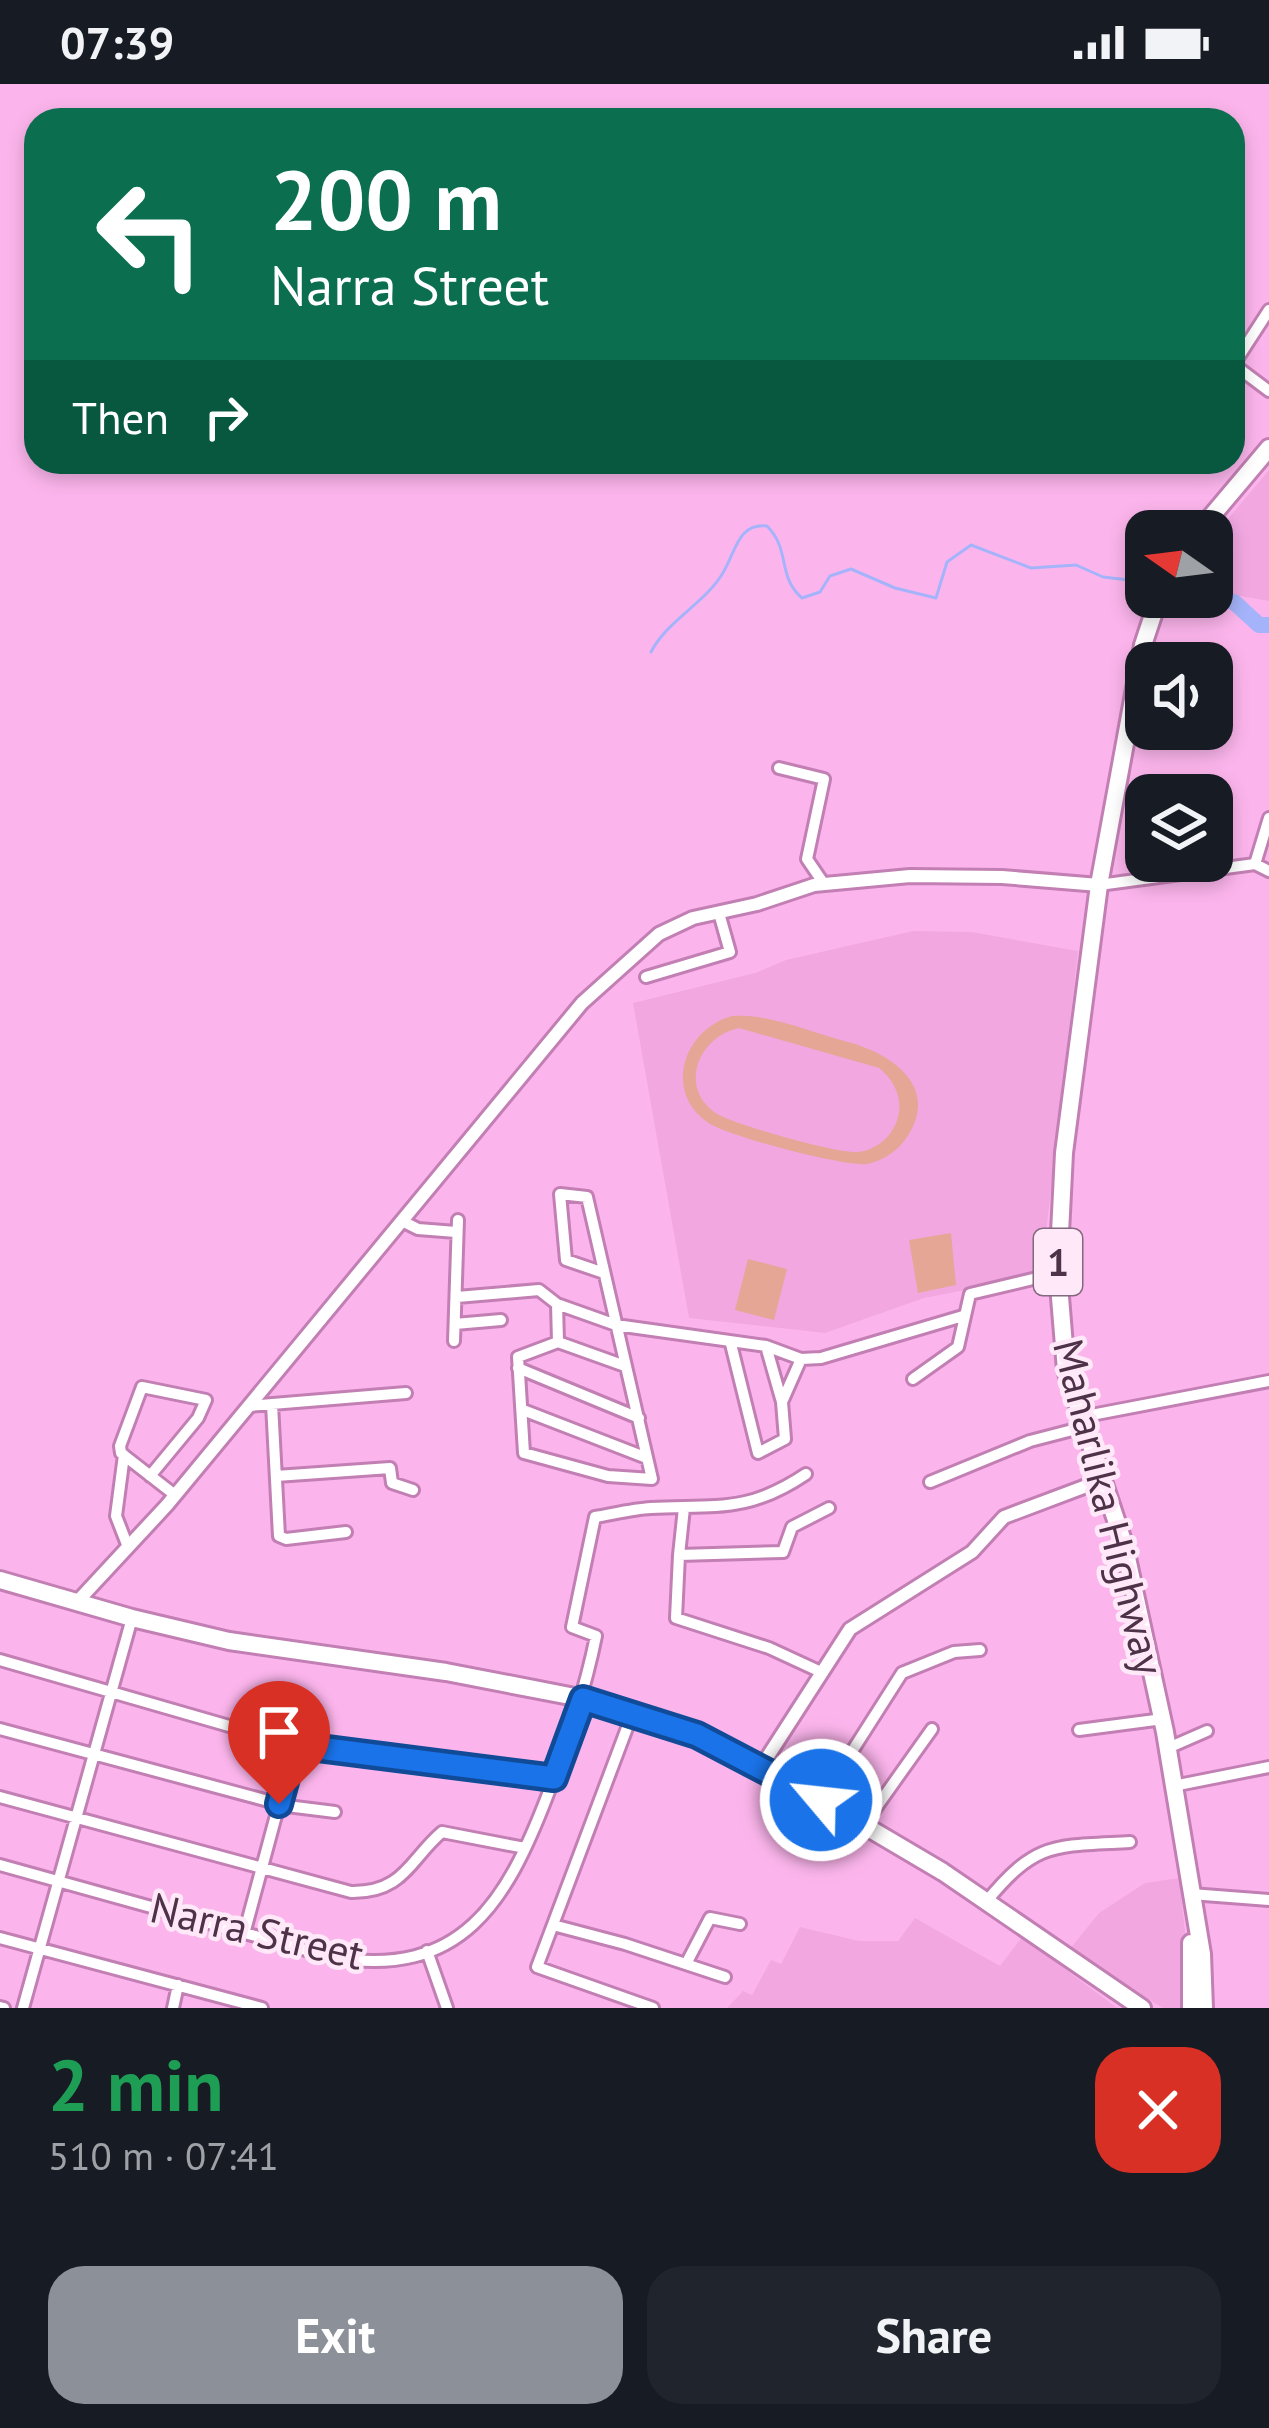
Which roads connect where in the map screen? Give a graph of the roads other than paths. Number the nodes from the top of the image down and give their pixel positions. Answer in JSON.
{"nodes":[{"id":1,"x":1269,"y":310,"type":"edge"},
{"id":2,"x":1245,"y":350,"type":"edge"},
{"id":3,"x":1269,"y":448,"type":"edge"},
{"id":4,"x":1217,"y":510,"type":"edge"},
{"id":5,"x":1152,"y":618,"type":"edge"},
{"id":6,"x":779,"y":768,"type":"dead end"},
{"id":7,"x":1269,"y":818,"type":"edge"},
{"id":8,"x":1255,"y":864,"type":"junction"},
{"id":9,"x":1269,"y":871,"type":"edge"},
{"id":10,"x":824,"y":884,"type":"junction"},
{"id":11,"x":1099,"y":886,"type":"junction"},
{"id":12,"x":718,"y":913,"type":"junction"},
{"id":13,"x":646,"y":976,"type":"dead end"},
{"id":14,"x":402,"y":1221,"type":"junction"},
{"id":15,"x":604,"y":1273,"type":"junction"},
{"id":16,"x":1058,"y":1273,"type":"junction"},
{"id":17,"x":457,"y":1297,"type":"junction"},
{"id":18,"x":557,"y":1304,"type":"junction"},
{"id":19,"x":963,"y":1316,"type":"junction"},
{"id":20,"x":501,"y":1320,"type":"dead end"},
{"id":21,"x":455,"y":1324,"type":"junction"},
{"id":22,"x":616,"y":1325,"type":"junction"},
{"id":23,"x":454,"y":1341,"type":"dead end"},
{"id":24,"x":557,"y":1342,"type":"junction"},
{"id":25,"x":731,"y":1343,"type":"junction"},
{"id":26,"x":766,"y":1346,"type":"junction"},
{"id":27,"x":801,"y":1359,"type":"junction"},
{"id":28,"x":625,"y":1366,"type":"junction"},
{"id":29,"x":518,"y":1368,"type":"junction"},
{"id":30,"x":913,"y":1379,"type":"dead end"},
{"id":31,"x":1269,"y":1381,"type":"edge"},
{"id":32,"x":406,"y":1393,"type":"dead end"},
{"id":33,"x":782,"y":1402,"type":"junction"},
{"id":34,"x":272,"y":1404,"type":"junction"},
{"id":35,"x":249,"y":1406,"type":"junction"},
{"id":36,"x":523,"y":1410,"type":"junction"},
{"id":37,"x":639,"y":1418,"type":"junction"},
{"id":38,"x":1083,"y":1422,"type":"junction"},
{"id":39,"x":124,"y":1455,"type":"junction"},
{"id":40,"x":647,"y":1458,"type":"junction"},
{"id":41,"x":806,"y":1474,"type":"dead end"},
{"id":42,"x":150,"y":1476,"type":"junction"},
{"id":43,"x":276,"y":1476,"type":"junction"},
{"id":44,"x":1105,"y":1478,"type":"junction"},
{"id":45,"x":930,"y":1482,"type":"dead end"},
{"id":46,"x":413,"y":1490,"type":"dead end"},
{"id":47,"x":175,"y":1496,"type":"junction"},
{"id":48,"x":684,"y":1508,"type":"junction"},
{"id":49,"x":829,"y":1508,"type":"dead end"},
{"id":50,"x":346,"y":1532,"type":"dead end"},
{"id":51,"x":128,"y":1546,"type":"junction"},
{"id":52,"x":679,"y":1555,"type":"junction"},
{"id":53,"x":0,"y":1580,"type":"edge"},
{"id":54,"x":77,"y":1602,"type":"junction"},
{"id":55,"x":132,"y":1618,"type":"junction"},
{"id":56,"x":980,"y":1650,"type":"dead end"},
{"id":57,"x":0,"y":1660,"type":"edge"},
{"id":58,"x":821,"y":1672,"type":"junction"},
{"id":59,"x":112,"y":1691,"type":"junction"},
{"id":60,"x":583,"y":1699,"type":"junction"},
{"id":61,"x":633,"y":1712,"type":"junction"},
{"id":62,"x":1163,"y":1719,"type":"junction"},
{"id":63,"x":0,"y":1729,"type":"edge"},
{"id":64,"x":932,"y":1729,"type":"dead end"},
{"id":65,"x":1079,"y":1730,"type":"dead end"},
{"id":66,"x":1207,"y":1731,"type":"dead end"},
{"id":67,"x":295,"y":1745,"type":"junction"},
{"id":68,"x":1168,"y":1748,"type":"junction"},
{"id":69,"x":94,"y":1754,"type":"junction"},
{"id":70,"x":761,"y":1767,"type":"junction"},
{"id":71,"x":1269,"y":1767,"type":"edge"},
{"id":72,"x":554,"y":1778,"type":"junction"},
{"id":73,"x":1173,"y":1786,"type":"junction"},
{"id":74,"x":0,"y":1797,"type":"edge"},
{"id":75,"x":821,"y":1800,"type":"junction"},
{"id":76,"x":279,"y":1804,"type":"junction"},
{"id":77,"x":335,"y":1812,"type":"dead end"},
{"id":78,"x":75,"y":1817,"type":"junction"},
{"id":79,"x":863,"y":1826,"type":"junction"},
{"id":80,"x":1130,"y":1842,"type":"dead end"},
{"id":81,"x":525,"y":1848,"type":"junction"},
{"id":82,"x":0,"y":1865,"type":"edge"},
{"id":83,"x":262,"y":1868,"type":"junction"},
{"id":84,"x":58,"y":1883,"type":"junction"},
{"id":85,"x":1191,"y":1894,"type":"junction"},
{"id":86,"x":1269,"y":1900,"type":"edge"},
{"id":87,"x":986,"y":1902,"type":"junction"},
{"id":88,"x":1194,"y":1918,"type":"junction"},
{"id":89,"x":740,"y":1924,"type":"dead end"},
{"id":90,"x":553,"y":1925,"type":"junction"},
{"id":91,"x":244,"y":1934,"type":"junction"},
{"id":92,"x":0,"y":1938,"type":"edge"},
{"id":93,"x":40,"y":1949,"type":"junction"},
{"id":94,"x":427,"y":1951,"type":"junction"},
{"id":95,"x":686,"y":1964,"type":"junction"},
{"id":96,"x":725,"y":1977,"type":"dead end"},
{"id":97,"x":178,"y":1985,"type":"junction"},
{"id":98,"x":23,"y":2008,"type":"edge"},
{"id":99,"x":173,"y":2008,"type":"edge"},
{"id":100,"x":262,"y":2008,"type":"edge"},
{"id":101,"x":447,"y":2008,"type":"edge"},
{"id":102,"x":653,"y":2008,"type":"edge"},
{"id":103,"x":1142,"y":2008,"type":"edge"},
{"id":104,"x":1191,"y":2008,"type":"edge"},
{"id":105,"x":1204,"y":2008,"type":"edge"}],
"edges":[{"from":1,"to":2,"type":"street"},
{"from":3,"to":4,"type":"main road"},
{"from":5,"to":11,"type":"main road","name":"Maharlika Highway","number":"1"},
{"from":6,"to":10,"type":"street"},
{"from":7,"to":8,"type":"street"},
{"from":8,"to":9,"type":"street"},
{"from":8,"to":11,"type":"street"},
{"from":10,"to":11,"type":"street"},
{"from":10,"to":12,"type":"street"},
{"from":11,"to":16,"type":"main road","name":"Maharlika Highway","number":"1"},
{"from":12,"to":13,"type":"street"},
{"from":12,"to":14,"type":"street"},
{"from":14,"to":17,"type":"street"},
{"from":14,"to":35,"type":"street"},
{"from":15,"to":15,"type":"street"},
{"from":15,"to":22,"type":"street"},
{"from":16,"to":19,"type":"street"},
{"from":16,"to":38,"type":"main road","name":"Maharlika Highway","number":"1"},
{"from":17,"to":18,"type":"street"},
{"from":17,"to":21,"type":"street"},
{"from":18,"to":22,"type":"street"},
{"from":18,"to":24,"type":"street"},
{"from":19,"to":27,"type":"street"},
{"from":19,"to":30,"type":"street"},
{"from":20,"to":21,"type":"street"},
{"from":21,"to":23,"type":"street"},
{"from":22,"to":25,"type":"street"},
{"from":22,"to":28,"type":"street"},
{"from":24,"to":28,"type":"street"},
{"from":24,"to":29,"type":"street"},
{"from":25,"to":26,"type":"street"},
{"from":25,"to":33,"type":"street"},
{"from":26,"to":27,"type":"street"},
{"from":26,"to":33,"type":"street"},
{"from":27,"to":33,"type":"street"},
{"from":28,"to":37,"type":"street"},
{"from":29,"to":36,"type":"street"},
{"from":29,"to":37,"type":"street"},
{"from":31,"to":38,"type":"street"},
{"from":32,"to":34,"type":"street"},
{"from":34,"to":35,"type":"street"},
{"from":34,"to":43,"type":"street"},
{"from":35,"to":47,"type":"street"},
{"from":36,"to":40,"type":"street"},
{"from":36,"to":40,"type":"street"},
{"from":37,"to":40,"type":"street"},
{"from":38,"to":44,"type":"main road","name":"Maharlika Highway","number":"1"},
{"from":38,"to":45,"type":"street"},
{"from":39,"to":42,"type":"street"},
{"from":39,"to":42,"type":"street"},
{"from":39,"to":51,"type":"street"},
{"from":41,"to":48,"type":"street"},
{"from":42,"to":47,"type":"street"},
{"from":43,"to":46,"type":"street"},
{"from":43,"to":50,"type":"street"},
{"from":44,"to":58,"type":"street"},
{"from":44,"to":62,"type":"main road","name":"Maharlika Highway","number":"1"},
{"from":47,"to":51,"type":"street"},
{"from":48,"to":52,"type":"street"},
{"from":48,"to":60,"type":"street","name":"Narra Street"},
{"from":49,"to":52,"type":"street"},
{"from":51,"to":54,"type":"street"},
{"from":52,"to":58,"type":"street"},
{"from":53,"to":54,"type":"main road"},
{"from":54,"to":55,"type":"main road"},
{"from":55,"to":59,"type":"street"},
{"from":55,"to":60,"type":"main road"},
{"from":56,"to":75,"type":"street"},
{"from":57,"to":59,"type":"street"},
{"from":58,"to":70,"type":"street"},
{"from":59,"to":67,"type":"street"},
{"from":59,"to":69,"type":"street"},
{"from":60,"to":61,"type":"main road"},
{"from":60,"to":72,"type":"street","name":"Narra Street"},
{"from":61,"to":70,"type":"main road"},
{"from":61,"to":90,"type":"street"},
{"from":62,"to":65,"type":"street"},
{"from":62,"to":68,"type":"main road","name":"Maharlika Highway","number":"1"},
{"from":63,"to":69,"type":"street"},
{"from":64,"to":79,"type":"street"},
{"from":66,"to":68,"type":"street"},
{"from":67,"to":72,"type":"street"},
{"from":67,"to":76,"type":"street"},
{"from":68,"to":73,"type":"main road","name":"Maharlika Highway","number":"1"},
{"from":69,"to":76,"type":"street"},
{"from":69,"to":78,"type":"street"},
{"from":70,"to":75,"type":"main road"},
{"from":71,"to":73,"type":"street"},
{"from":72,"to":81,"type":"street","name":"Narra Street"},
{"from":73,"to":85,"type":"main road","name":"Maharlika Highway","number":"1"},
{"from":74,"to":78,"type":"street"},
{"from":75,"to":79,"type":"main road"},
{"from":76,"to":77,"type":"street"},
{"from":76,"to":83,"type":"street"},
{"from":78,"to":83,"type":"street"},
{"from":78,"to":84,"type":"street"},
{"from":79,"to":87,"type":"main road"},
{"from":80,"to":87,"type":"street"},
{"from":81,"to":83,"type":"street"},
{"from":81,"to":94,"type":"street","name":"Narra Street"},
{"from":82,"to":84,"type":"street","name":"Narra Street"},
{"from":83,"to":91,"type":"street"},
{"from":84,"to":91,"type":"street","name":"Narra Street"},
{"from":84,"to":93,"type":"street"},
{"from":85,"to":86,"type":"street"},
{"from":85,"to":88,"type":"main road","name":"Maharlika Highway","number":"1"},
{"from":87,"to":103,"type":"main road"},
{"from":88,"to":104,"type":"main road","name":"Maharlika Highway","number":"1"},
{"from":88,"to":105,"type":"main road","name":"Maharlika Highway","number":"1"},
{"from":89,"to":95,"type":"street"},
{"from":90,"to":95,"type":"street"},
{"from":90,"to":102,"type":"street"},
{"from":91,"to":94,"type":"street","name":"Narra Street"},
{"from":92,"to":93,"type":"street"},
{"from":93,"to":97,"type":"street"},
{"from":93,"to":98,"type":"street"},
{"from":94,"to":101,"type":"street"},
{"from":95,"to":96,"type":"street"},
{"from":97,"to":99,"type":"street"},
{"from":97,"to":100,"type":"street"}]}
